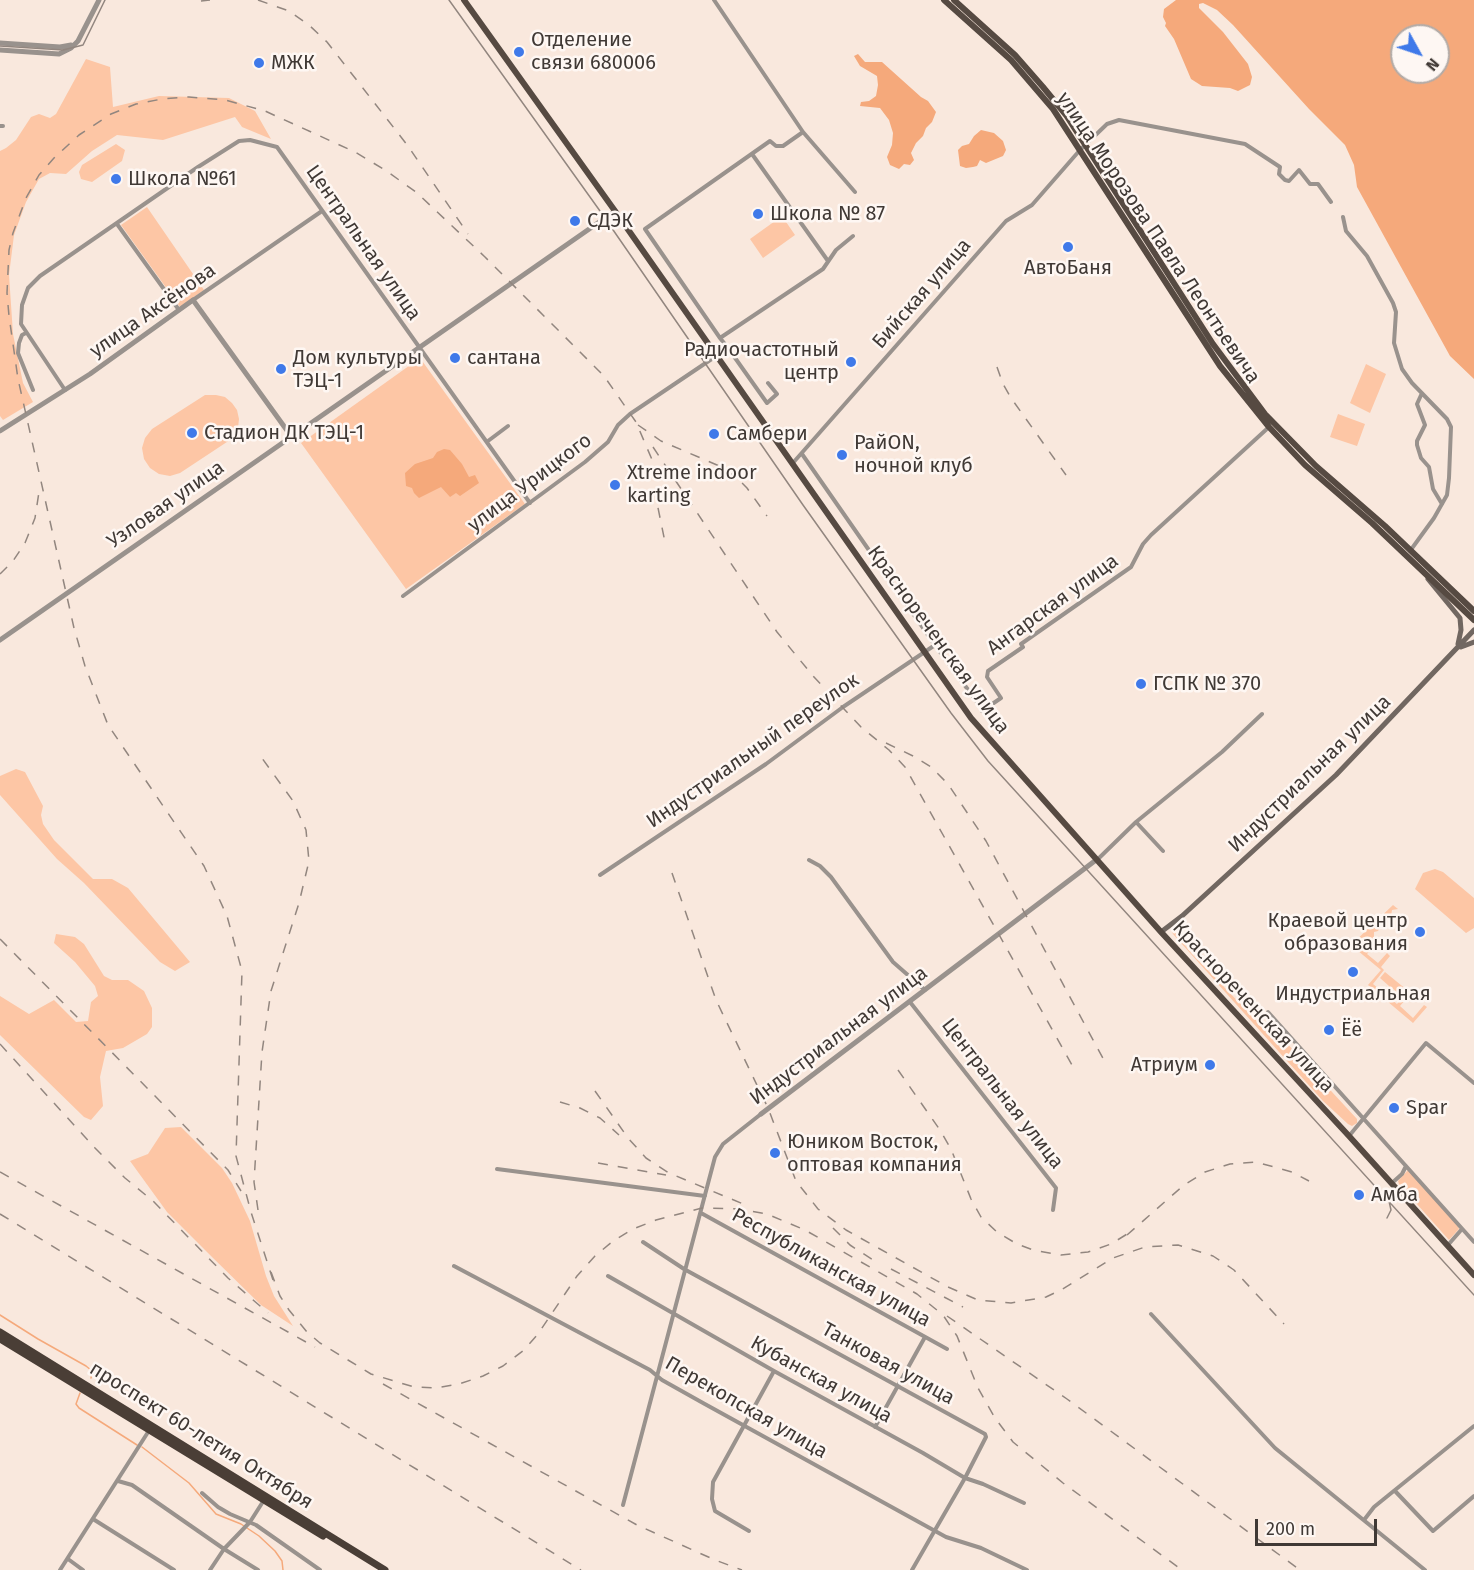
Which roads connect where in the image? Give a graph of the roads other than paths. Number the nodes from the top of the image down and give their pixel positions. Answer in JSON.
{"nodes":[{"id":1,"x":99,"y":0,"type":"edge"},
{"id":2,"x":464,"y":0,"type":"edge"},
{"id":3,"x":714,"y":0,"type":"edge"},
{"id":4,"x":944,"y":0,"type":"edge"},
{"id":5,"x":954,"y":0,"type":"edge"},
{"id":6,"x":78,"y":41,"type":"junction"},
{"id":7,"x":0,"y":43,"type":"edge"},
{"id":8,"x":0,"y":50,"type":"edge"},
{"id":9,"x":803,"y":132,"type":"junction"},
{"id":10,"x":1083,"y":147,"type":"junction"},
{"id":11,"x":752,"y":154,"type":"junction"},
{"id":12,"x":855,"y":192,"type":"dead end"},
{"id":13,"x":1331,"y":202,"type":"dead end"},
{"id":14,"x":322,"y":211,"type":"junction"},
{"id":15,"x":615,"y":211,"type":"junction"},
{"id":16,"x":1343,"y":217,"type":"dead end"},
{"id":17,"x":117,"y":224,"type":"junction"},
{"id":18,"x":854,"y":236,"type":"dead end"},
{"id":19,"x":828,"y":261,"type":"junction"},
{"id":20,"x":193,"y":300,"type":"junction"},
{"id":21,"x":179,"y":310,"type":"junction"},
{"id":22,"x":26,"y":333,"type":"junction"},
{"id":23,"x":720,"y":338,"type":"junction"},
{"id":24,"x":419,"y":348,"type":"junction"},
{"id":25,"x":728,"y":348,"type":"junction"},
{"id":26,"x":716,"y":356,"type":"junction"},
{"id":27,"x":768,"y":383,"type":"dead end"},
{"id":28,"x":33,"y":390,"type":"dead end"},
{"id":29,"x":65,"y":391,"type":"junction"},
{"id":30,"x":1422,"y":393,"type":"junction"},
{"id":31,"x":1271,"y":425,"type":"junction"},
{"id":32,"x":508,"y":426,"type":"dead end"},
{"id":33,"x":0,"y":431,"type":"edge"},
{"id":34,"x":291,"y":436,"type":"junction"},
{"id":35,"x":488,"y":441,"type":"junction"},
{"id":36,"x":802,"y":454,"type":"junction"},
{"id":37,"x":791,"y":464,"type":"junction"},
{"id":38,"x":530,"y":503,"type":"junction"},
{"id":39,"x":1442,"y":505,"type":"junction"},
{"id":40,"x":1410,"y":551,"type":"junction"},
{"id":41,"x":1426,"y":576,"type":"junction"},
{"id":42,"x":403,"y":596,"type":"dead end"},
{"id":43,"x":1474,"y":611,"type":"edge"},
{"id":44,"x":1474,"y":620,"type":"edge"},
{"id":45,"x":1474,"y":630,"type":"edge"},
{"id":46,"x":0,"y":640,"type":"edge"},
{"id":47,"x":1474,"y":642,"type":"edge"},
{"id":48,"x":935,"y":645,"type":"junction"},
{"id":49,"x":1457,"y":649,"type":"junction"},
{"id":50,"x":923,"y":653,"type":"junction"},
{"id":51,"x":982,"y":711,"type":"junction"},
{"id":52,"x":1262,"y":714,"type":"dead end"},
{"id":53,"x":997,"y":729,"type":"dead end"},
{"id":54,"x":1136,"y":822,"type":"junction"},
{"id":55,"x":1163,"y":851,"type":"dead end"},
{"id":56,"x":809,"y":860,"type":"dead end"},
{"id":57,"x":1096,"y":860,"type":"junction"},
{"id":58,"x":600,"y":875,"type":"dead end"},
{"id":59,"x":1161,"y":932,"type":"junction"},
{"id":60,"x":925,"y":990,"type":"junction"},
{"id":61,"x":910,"y":1002,"type":"junction"},
{"id":62,"x":1268,"y":1012,"type":"dead end"},
{"id":63,"x":1474,"y":1083,"type":"edge"},
{"id":64,"x":760,"y":1114,"type":"joint"},
{"id":65,"x":1364,"y":1118,"type":"junction"},
{"id":66,"x":1349,"y":1136,"type":"junction"},
{"id":67,"x":1406,"y":1166,"type":"junction"},
{"id":68,"x":497,"y":1169,"type":"dead end"},
{"id":69,"x":1392,"y":1183,"type":"junction"},
{"id":70,"x":705,"y":1196,"type":"junction"},
{"id":71,"x":1053,"y":1210,"type":"dead end"},
{"id":72,"x":701,"y":1213,"type":"junction"},
{"id":73,"x":1462,"y":1229,"type":"junction"},
{"id":74,"x":643,"y":1242,"type":"dead end"},
{"id":75,"x":1474,"y":1242,"type":"edge"},
{"id":76,"x":1448,"y":1245,"type":"junction"},
{"id":77,"x":454,"y":1266,"type":"dead end"},
{"id":78,"x":684,"y":1269,"type":"junction"},
{"id":79,"x":1474,"y":1275,"type":"edge"},
{"id":80,"x":608,"y":1276,"type":"dead end"},
{"id":81,"x":672,"y":1313,"type":"junction"},
{"id":82,"x":1151,"y":1314,"type":"dead end"},
{"id":83,"x":0,"y":1332,"type":"edge"},
{"id":84,"x":925,"y":1337,"type":"junction"},
{"id":85,"x":0,"y":1339,"type":"edge"},
{"id":86,"x":947,"y":1349,"type":"dead end"},
{"id":87,"x":774,"y":1371,"type":"junction"},
{"id":88,"x":656,"y":1375,"type":"junction"},
{"id":89,"x":898,"y":1386,"type":"junction"},
{"id":90,"x":743,"y":1426,"type":"junction"},
{"id":91,"x":1474,"y":1426,"type":"edge"},
{"id":92,"x":876,"y":1427,"type":"junction"},
{"id":93,"x":151,"y":1428,"type":"junction"},
{"id":94,"x":965,"y":1478,"type":"junction"},
{"id":95,"x":117,"y":1481,"type":"junction"},
{"id":96,"x":1395,"y":1491,"type":"junction"},
{"id":97,"x":202,"y":1492,"type":"dead end"},
{"id":98,"x":1474,"y":1496,"type":"edge"},
{"id":99,"x":264,"y":1500,"type":"junction"},
{"id":100,"x":1024,"y":1503,"type":"dead end"},
{"id":101,"x":623,"y":1505,"type":"dead end"},
{"id":102,"x":93,"y":1519,"type":"junction"},
{"id":103,"x":1364,"y":1520,"type":"junction"},
{"id":104,"x":249,"y":1523,"type":"junction"},
{"id":105,"x":749,"y":1531,"type":"dead end"},
{"id":106,"x":936,"y":1531,"type":"junction"},
{"id":107,"x":224,"y":1549,"type":"junction"},
{"id":108,"x":68,"y":1559,"type":"junction"},
{"id":109,"x":60,"y":1570,"type":"edge"},
{"id":110,"x":83,"y":1570,"type":"edge"},
{"id":111,"x":174,"y":1570,"type":"edge"},
{"id":112,"x":210,"y":1570,"type":"edge"},
{"id":113,"x":258,"y":1570,"type":"edge"},
{"id":114,"x":320,"y":1570,"type":"edge"},
{"id":115,"x":378,"y":1570,"type":"edge"},
{"id":116,"x":385,"y":1570,"type":"edge"},
{"id":117,"x":912,"y":1570,"type":"edge"},
{"id":118,"x":1027,"y":1570,"type":"edge"},
{"id":119,"x":1425,"y":1570,"type":"edge"}],
"edges":[{"from":1,"to":6,"type":"street"},
{"from":2,"to":15,"type":"main road","name":"Краснореченская улица"},
{"from":3,"to":9,"type":"street"},
{"from":4,"to":10,"type":"main road","name":"улица Морозова Павла Леонтьевича"},
{"from":5,"to":10,"type":"main road","name":"улица Морозова Павла Леонтьевича"},
{"from":6,"to":7,"type":"street"},
{"from":6,"to":8,"type":"street"},
{"from":9,"to":11,"type":"street"},
{"from":9,"to":12,"type":"street"},
{"from":10,"to":13,"type":"street","name":"Бийская улица"},
{"from":10,"to":31,"type":"main road","name":"улица Морозова Павла Леонтьевича"},
{"from":10,"to":31,"type":"main road","name":"улица Морозова Павла Леонтьевича"},
{"from":10,"to":36,"type":"street","name":"Бийская улица"},
{"from":11,"to":19,"type":"street"},
{"from":11,"to":23,"type":"street"},
{"from":14,"to":17,"type":"street","name":"Центральная улица"},
{"from":14,"to":20,"type":"street","name":"улица Аксёнова"},
{"from":14,"to":24,"type":"street","name":"Центральная улица"},
{"from":15,"to":24,"type":"street","name":"Узловая улица"},
{"from":15,"to":26,"type":"main road","name":"Краснореченская улица"},
{"from":16,"to":30,"type":"street"},
{"from":17,"to":21,"type":"street"},
{"from":17,"to":22,"type":"street"},
{"from":18,"to":19,"type":"street"},
{"from":19,"to":23,"type":"street"},
{"from":20,"to":21,"type":"street","name":"улица Аксёнова"},
{"from":20,"to":34,"type":"street"},
{"from":21,"to":29,"type":"street","name":"улица Аксёнова"},
{"from":22,"to":28,"type":"street"},
{"from":22,"to":29,"type":"street"},
{"from":23,"to":25,"type":"street"},
{"from":24,"to":34,"type":"street","name":"Узловая улица"},
{"from":24,"to":35,"type":"street","name":"Центральная улица"},
{"from":25,"to":26,"type":"street","name":"улица Урицкого"},
{"from":25,"to":27,"type":"street"},
{"from":26,"to":37,"type":"main road","name":"Краснореченская улица"},
{"from":26,"to":38,"type":"street","name":"улица Урицкого"},
{"from":29,"to":33,"type":"street","name":"улица Аксёнова"},
{"from":30,"to":39,"type":"street"},
{"from":30,"to":39,"type":"street"},
{"from":31,"to":40,"type":"main road","name":"улица Морозова Павла Леонтьевича"},
{"from":31,"to":41,"type":"main road","name":"улица Морозова Павла Леонтьевича"},
{"from":31,"to":51,"type":"street","name":"Ангарская улица"},
{"from":32,"to":35,"type":"street"},
{"from":34,"to":46,"type":"street","name":"Узловая улица"},
{"from":35,"to":38,"type":"street","name":"Центральная улица"},
{"from":36,"to":37,"type":"street","name":"Бийская улица"},
{"from":36,"to":48,"type":"street"},
{"from":37,"to":50,"type":"main road","name":"Краснореченская улица"},
{"from":38,"to":42,"type":"street","name":"улица Урицкого"},
{"from":39,"to":40,"type":"street"},
{"from":40,"to":43,"type":"main road","name":"улица Морозова Павла Леонтьевича"},
{"from":41,"to":44,"type":"main road","name":"улица Морозова Павла Леонтьевича"},
{"from":41,"to":49,"type":"main road"},
{"from":45,"to":49,"type":"main road","name":"Индустриальная улица"},
{"from":47,"to":49,"type":"main road"},
{"from":48,"to":50,"type":"street","name":"Индустриальный переулок"},
{"from":48,"to":51,"type":"street"},
{"from":49,"to":59,"type":"main road","name":"Индустриальная улица"},
{"from":50,"to":57,"type":"main road","name":"Краснореченская улица"},
{"from":50,"to":58,"type":"street","name":"Индустриальный переулок"},
{"from":51,"to":53,"type":"street"},
{"from":52,"to":54,"type":"street","name":"Индустриальная улица"},
{"from":54,"to":55,"type":"street"},
{"from":54,"to":57,"type":"street","name":"Индустриальная улица"},
{"from":56,"to":60,"type":"street"},
{"from":57,"to":59,"type":"main road","name":"Краснореченская улица"},
{"from":57,"to":60,"type":"street","name":"Индустриальная улица"},
{"from":59,"to":66,"type":"main road","name":"Краснореченская улица"},
{"from":60,"to":61,"type":"street","name":"Индустриальная улица"},
{"from":61,"to":64,"type":"street","name":"Индустриальная улица"},
{"from":61,"to":71,"type":"street","name":"Центральная улица"},
{"from":62,"to":65,"type":"street"},
{"from":63,"to":65,"type":"street"},
{"from":64,"to":70,"type":"street","name":"Индустриальная улица"},
{"from":65,"to":66,"type":"street"},
{"from":65,"to":67,"type":"street"},
{"from":66,"to":69,"type":"main road","name":"Краснореченская улица"},
{"from":67,"to":69,"type":"street"},
{"from":67,"to":73,"type":"street"},
{"from":68,"to":70,"type":"street"},
{"from":69,"to":76,"type":"main road","name":"Краснореченская улица"},
{"from":70,"to":72,"type":"street","name":"Индустриальная улица"},
{"from":72,"to":78,"type":"street","name":"Индустриальная улица"},
{"from":72,"to":84,"type":"street","name":"Республиканская улица"},
{"from":73,"to":75,"type":"street"},
{"from":73,"to":76,"type":"street"},
{"from":74,"to":78,"type":"street","name":"Танковая улица"},
{"from":76,"to":79,"type":"main road","name":"Краснореченская улица"},
{"from":77,"to":88,"type":"street","name":"Перекопская улица"},
{"from":78,"to":81,"type":"street","name":"Индустриальная улица"},
{"from":78,"to":89,"type":"street","name":"Танковая улица"},
{"from":80,"to":81,"type":"street","name":"Кубанская улица"},
{"from":81,"to":87,"type":"street","name":"Кубанская улица"},
{"from":81,"to":88,"type":"street","name":"Индустриальная улица"},
{"from":82,"to":103,"type":"street"},
{"from":83,"to":93,"type":"highway","name":"проспект 60-летия Октября"},
{"from":84,"to":86,"type":"street","name":"Республиканская улица"},
{"from":84,"to":89,"type":"street"},
{"from":85,"to":93,"type":"highway","name":"проспект 60-летия Октября"},
{"from":87,"to":90,"type":"street"},
{"from":87,"to":92,"type":"street","name":"Кубанская улица"},
{"from":88,"to":90,"type":"street","name":"Перекопская улица"},
{"from":88,"to":101,"type":"street","name":"Индустриальная улица"},
{"from":89,"to":92,"type":"street"},
{"from":89,"to":94,"type":"street","name":"Танковая улица"},
{"from":90,"to":105,"type":"street"},
{"from":90,"to":106,"type":"street","name":"Перекопская улица"},
{"from":91,"to":96,"type":"street"},
{"from":92,"to":94,"type":"street","name":"Кубанская улица"},
{"from":93,"to":95,"type":"street"},
{"from":93,"to":99,"type":"highway","name":"проспект 60-летия Октября"},
{"from":93,"to":116,"type":"highway","name":"проспект 60-летия Октября"},
{"from":94,"to":100,"type":"street","name":"Кубанская улица"},
{"from":94,"to":106,"type":"street","name":"Танковая улица"},
{"from":95,"to":102,"type":"street"},
{"from":95,"to":107,"type":"street"},
{"from":96,"to":98,"type":"street"},
{"from":96,"to":103,"type":"street"},
{"from":97,"to":104,"type":"street"},
{"from":99,"to":104,"type":"street"},
{"from":99,"to":115,"type":"highway","name":"проспект 60-летия Октября"},
{"from":102,"to":108,"type":"street"},
{"from":102,"to":111,"type":"street"},
{"from":103,"to":119,"type":"street"},
{"from":104,"to":107,"type":"street"},
{"from":104,"to":114,"type":"street"},
{"from":106,"to":117,"type":"street","name":"Танковая улица"},
{"from":106,"to":118,"type":"street","name":"Перекопская улица"},
{"from":107,"to":112,"type":"street"},
{"from":107,"to":113,"type":"street"},
{"from":108,"to":109,"type":"street"},
{"from":108,"to":110,"type":"street"}]}
